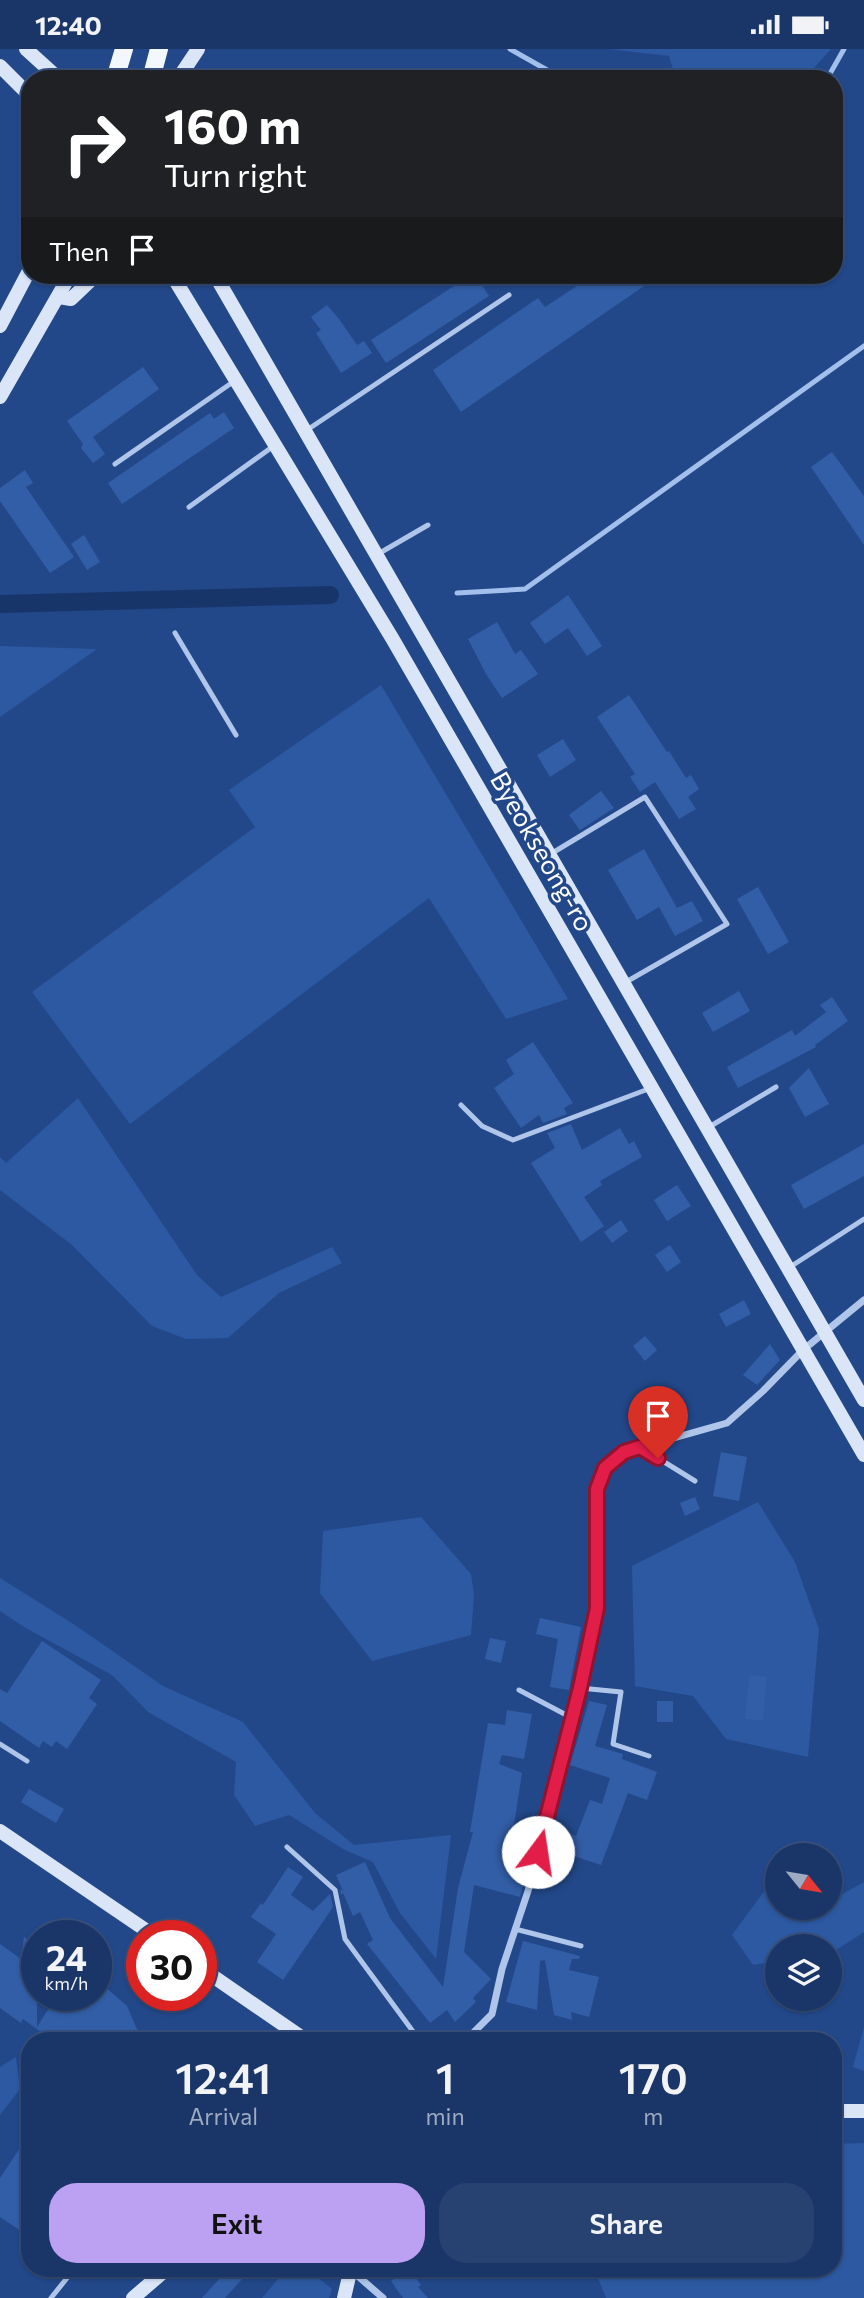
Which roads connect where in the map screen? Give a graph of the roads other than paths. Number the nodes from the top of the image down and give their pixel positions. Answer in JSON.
{"nodes":[{"id":1,"x":124,"y":49,"type":"edge"},
{"id":2,"x":159,"y":49,"type":"edge"},
{"id":3,"x":30,"y":50,"type":"edge"},
{"id":4,"x":195,"y":54,"type":"edge"},
{"id":5,"x":0,"y":66,"type":"edge"},
{"id":6,"x":50,"y":70,"type":"edge"},
{"id":7,"x":118,"y":70,"type":"edge"},
{"id":8,"x":153,"y":70,"type":"edge"},
{"id":9,"x":184,"y":70,"type":"edge"},
{"id":10,"x":21,"y":86,"type":"edge"},
{"id":11,"x":22,"y":284,"type":"edge"},
{"id":12,"x":66,"y":284,"type":"edge"},
{"id":13,"x":87,"y":284,"type":"edge"},
{"id":14,"x":177,"y":284,"type":"edge"},
{"id":15,"x":221,"y":284,"type":"edge"},
{"id":16,"x":231,"y":284,"type":"edge"},
{"id":17,"x":509,"y":295,"type":"dead end"},
{"id":18,"x":59,"y":297,"type":"junction"},
{"id":19,"x":241,"y":317,"type":"junction"},
{"id":20,"x":0,"y":326,"type":"edge"},
{"id":21,"x":236,"y":380,"type":"junction"},
{"id":22,"x":0,"y":397,"type":"edge"},
{"id":23,"x":304,"y":432,"type":"junction"},
{"id":24,"x":275,"y":445,"type":"junction"},
{"id":25,"x":115,"y":464,"type":"dead end"},
{"id":26,"x":189,"y":507,"type":"dead end"},
{"id":27,"x":428,"y":525,"type":"dead end"},
{"id":28,"x":375,"y":555,"type":"junction"},
{"id":29,"x":175,"y":633,"type":"dead end"},
{"id":30,"x":236,"y":735,"type":"dead end"},
{"id":31,"x":549,"y":855,"type":"junction"},
{"id":32,"x":624,"y":984,"type":"junction"},
{"id":33,"x":776,"y":1087,"type":"dead end"},
{"id":34,"x":651,"y":1088,"type":"junction"},
{"id":35,"x":461,"y":1105,"type":"dead end"},
{"id":36,"x":707,"y":1128,"type":"junction"},
{"id":37,"x":864,"y":1219,"type":"edge"},
{"id":38,"x":788,"y":1269,"type":"junction"},
{"id":39,"x":864,"y":1300,"type":"edge"},
{"id":40,"x":824,"y":1332,"type":"junction"},
{"id":41,"x":803,"y":1350,"type":"junction"},
{"id":42,"x":864,"y":1400,"type":"edge"},
{"id":43,"x":640,"y":1447,"type":"junction"},
{"id":44,"x":864,"y":1455,"type":"edge"},
{"id":45,"x":695,"y":1481,"type":"dead end"},
{"id":46,"x":580,"y":1688,"type":"junction"},
{"id":47,"x":519,"y":1689,"type":"dead end"},
{"id":48,"x":572,"y":1718,"type":"junction"},
{"id":49,"x":0,"y":1744,"type":"edge"},
{"id":50,"x":649,"y":1756,"type":"dead end"},
{"id":51,"x":27,"y":1761,"type":"dead end"},
{"id":52,"x":0,"y":1831,"type":"edge"},
{"id":53,"x":287,"y":1847,"type":"dead end"},
{"id":54,"x":131,"y":1920,"type":"edge"},
{"id":55,"x":515,"y":1929,"type":"junction"},
{"id":56,"x":581,"y":1946,"type":"dead end"},
{"id":57,"x":217,"y":1979,"type":"edge"},
{"id":58,"x":294,"y":2032,"type":"edge"},
{"id":59,"x":412,"y":2032,"type":"edge"},
{"id":60,"x":474,"y":2032,"type":"edge"},
{"id":61,"x":842,"y":2111,"type":"edge"},
{"id":62,"x":864,"y":2111,"type":"edge"},
{"id":63,"x":68,"y":2277,"type":"edge"},
{"id":64,"x":158,"y":2277,"type":"edge"},
{"id":65,"x":349,"y":2277,"type":"edge"},
{"id":66,"x":360,"y":2277,"type":"edge"},
{"id":67,"x":51,"y":2298,"type":"edge"},
{"id":68,"x":134,"y":2298,"type":"edge"},
{"id":69,"x":344,"y":2298,"type":"edge"},
{"id":70,"x":383,"y":2298,"type":"edge"}],
"edges":[{"from":1,"to":7,"type":"main road"},
{"from":2,"to":8,"type":"main road"},
{"from":3,"to":6,"type":"main road"},
{"from":4,"to":9,"type":"main road"},
{"from":5,"to":10,"type":"main road"},
{"from":11,"to":20,"type":"main road"},
{"from":12,"to":18,"type":"main road"},
{"from":13,"to":18,"type":"main road"},
{"from":14,"to":21,"type":"main road","name":"Byeokseong-ro"},
{"from":15,"to":19,"type":"main road","name":"Byeokseong-ro"},
{"from":16,"to":19,"type":"main road"},
{"from":17,"to":23,"type":"lane"},
{"from":18,"to":22,"type":"main road"},
{"from":19,"to":23,"type":"main road","name":"Byeokseong-ro"},
{"from":21,"to":24,"type":"main road","name":"Byeokseong-ro"},
{"from":21,"to":25,"type":"lane"},
{"from":23,"to":28,"type":"main road","name":"Byeokseong-ro"},
{"from":24,"to":26,"type":"lane"},
{"from":24,"to":34,"type":"main road","name":"Byeokseong-ro"},
{"from":27,"to":28,"type":"lane"},
{"from":28,"to":31,"type":"main road","name":"Byeokseong-ro"},
{"from":29,"to":30,"type":"lane"},
{"from":31,"to":32,"type":"main road","name":"Byeokseong-ro"},
{"from":31,"to":32,"type":"lane"},
{"from":32,"to":36,"type":"main road","name":"Byeokseong-ro"},
{"from":33,"to":36,"type":"lane"},
{"from":34,"to":35,"type":"lane"},
{"from":34,"to":41,"type":"main road","name":"Byeokseong-ro"},
{"from":36,"to":38,"type":"main road","name":"Byeokseong-ro"},
{"from":37,"to":38,"type":"lane"},
{"from":38,"to":40,"type":"main road","name":"Byeokseong-ro"},
{"from":39,"to":40,"type":"street"},
{"from":40,"to":41,"type":"street"},
{"from":40,"to":42,"type":"main road","name":"Byeokseong-ro"},
{"from":41,"to":43,"type":"street"},
{"from":41,"to":44,"type":"main road","name":"Byeokseong-ro"},
{"from":43,"to":45,"type":"lane"},
{"from":43,"to":46,"type":"street"},
{"from":46,"to":48,"type":"street"},
{"from":46,"to":50,"type":"lane"},
{"from":47,"to":48,"type":"lane"},
{"from":48,"to":55,"type":"street"},
{"from":49,"to":51,"type":"lane"},
{"from":52,"to":54,"type":"main road"},
{"from":53,"to":59,"type":"lane"},
{"from":55,"to":56,"type":"lane"},
{"from":55,"to":60,"type":"street"},
{"from":57,"to":58,"type":"main road"},
{"from":61,"to":62,"type":"main road"},
{"from":63,"to":67,"type":"lane"},
{"from":64,"to":68,"type":"main road"},
{"from":65,"to":69,"type":"main road"},
{"from":66,"to":70,"type":"street"}]}
